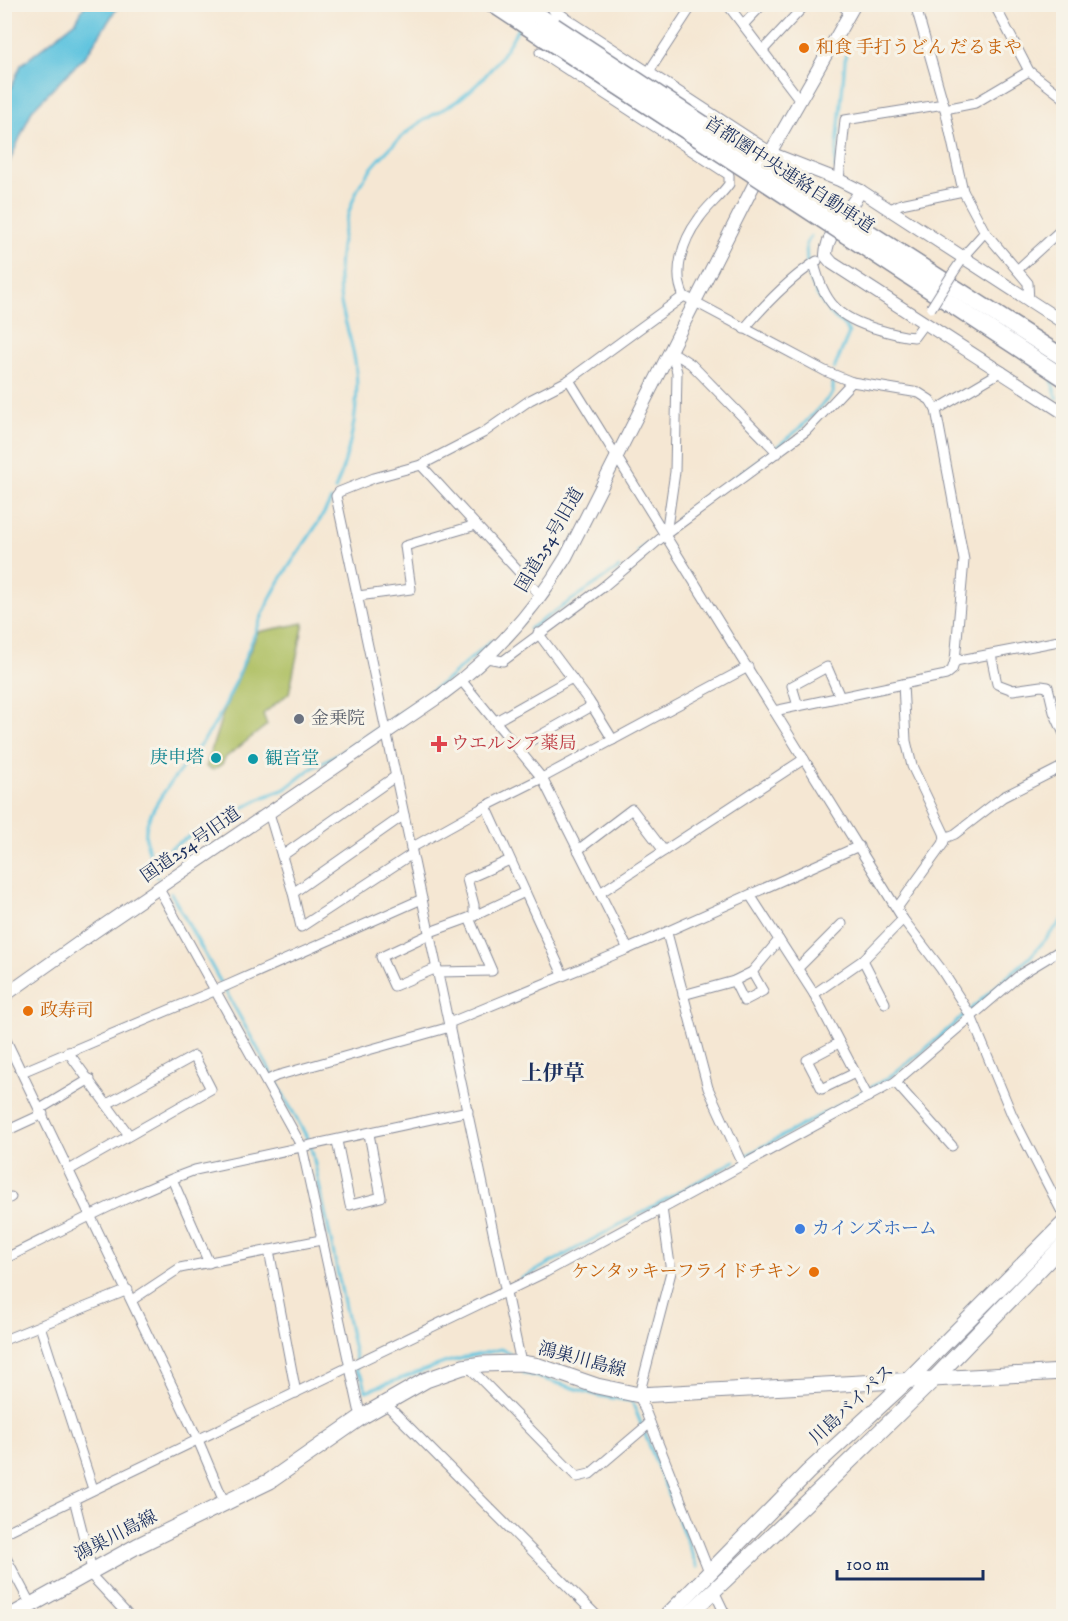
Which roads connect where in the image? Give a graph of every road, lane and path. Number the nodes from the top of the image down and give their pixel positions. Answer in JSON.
{"nodes":[{"id":1,"x":493,"y":4,"type":"edge"},
{"id":2,"x":521,"y":4,"type":"edge"},
{"id":3,"x":551,"y":4,"type":"edge"},
{"id":4,"x":693,"y":4,"type":"edge"},
{"id":5,"x":727,"y":4,"type":"edge"},
{"id":6,"x":763,"y":4,"type":"edge"},
{"id":7,"x":806,"y":4,"type":"edge"},
{"id":8,"x":915,"y":4,"type":"edge"},
{"id":9,"x":994,"y":4,"type":"edge"},
{"id":10,"x":1059,"y":4,"type":"edge"},
{"id":11,"x":848,"y":7,"type":"edge"},
{"id":12,"x":1064,"y":15,"type":"edge"},
{"id":13,"x":565,"y":19,"type":"junction"},
{"id":14,"x":743,"y":24,"type":"junction"},
{"id":15,"x":764,"y":50,"type":"junction"},
{"id":16,"x":540,"y":52,"type":"dead end"},
{"id":17,"x":552,"y":60,"type":"junction"},
{"id":18,"x":1029,"y":70,"type":"junction"},
{"id":19,"x":648,"y":73,"type":"junction"},
{"id":20,"x":1064,"y":98,"type":"edge"},
{"id":21,"x":800,"y":100,"type":"junction"},
{"id":22,"x":944,"y":106,"type":"junction"},
{"id":23,"x":770,"y":153,"type":"junction"},
{"id":24,"x":839,"y":180,"type":"junction"},
{"id":25,"x":963,"y":190,"type":"junction"},
{"id":26,"x":861,"y":191,"type":"junction"},
{"id":27,"x":890,"y":209,"type":"junction"},
{"id":28,"x":1064,"y":227,"type":"edge"},
{"id":29,"x":850,"y":229,"type":"junction"},
{"id":30,"x":985,"y":232,"type":"junction"},
{"id":31,"x":826,"y":256,"type":"junction"},
{"id":32,"x":963,"y":258,"type":"junction"},
{"id":33,"x":810,"y":266,"type":"junction"},
{"id":34,"x":1017,"y":270,"type":"junction"},
{"id":35,"x":689,"y":299,"type":"junction"},
{"id":36,"x":1029,"y":302,"type":"junction"},
{"id":37,"x":924,"y":321,"type":"junction"},
{"id":38,"x":994,"y":323,"type":"junction"},
{"id":39,"x":1064,"y":323,"type":"edge"},
{"id":40,"x":744,"y":329,"type":"junction"},
{"id":41,"x":671,"y":351,"type":"junction"},
{"id":42,"x":1064,"y":358,"type":"edge"},
{"id":43,"x":1002,"y":371,"type":"junction"},
{"id":44,"x":1064,"y":378,"type":"edge"},
{"id":45,"x":569,"y":380,"type":"junction"},
{"id":46,"x":852,"y":382,"type":"junction"},
{"id":47,"x":936,"y":410,"type":"junction"},
{"id":48,"x":1064,"y":412,"type":"edge"},
{"id":49,"x":776,"y":450,"type":"junction"},
{"id":50,"x":617,"y":456,"type":"junction"},
{"id":51,"x":422,"y":465,"type":"junction"},
{"id":52,"x":476,"y":525,"type":"junction"},
{"id":53,"x":666,"y":534,"type":"junction"},
{"id":54,"x":358,"y":596,"type":"junction"},
{"id":55,"x":541,"y":596,"type":"junction"},
{"id":56,"x":538,"y":633,"type":"junction"},
{"id":57,"x":1064,"y":640,"type":"edge"},
{"id":58,"x":991,"y":655,"type":"junction"},
{"id":59,"x":487,"y":658,"type":"junction"},
{"id":60,"x":955,"y":661,"type":"junction"},
{"id":61,"x":748,"y":667,"type":"junction"},
{"id":62,"x":572,"y":678,"type":"junction"},
{"id":63,"x":461,"y":680,"type":"junction"},
{"id":64,"x":903,"y":684,"type":"junction"},
{"id":65,"x":840,"y":697,"type":"junction"},
{"id":66,"x":592,"y":706,"type":"junction"},
{"id":67,"x":798,"y":706,"type":"junction"},
{"id":68,"x":774,"y":711,"type":"junction"},
{"id":69,"x":496,"y":721,"type":"junction"},
{"id":70,"x":386,"y":727,"type":"junction"},
{"id":71,"x":1064,"y":734,"type":"edge"},
{"id":72,"x":613,"y":740,"type":"junction"},
{"id":73,"x":518,"y":748,"type":"junction"},
{"id":74,"x":804,"y":759,"type":"junction"},
{"id":75,"x":1064,"y":766,"type":"edge"},
{"id":76,"x":396,"y":776,"type":"junction"},
{"id":77,"x":542,"y":778,"type":"junction"},
{"id":78,"x":486,"y":806,"type":"junction"},
{"id":79,"x":268,"y":813,"type":"junction"},
{"id":80,"x":404,"y":815,"type":"junction"},
{"id":81,"x":945,"y":838,"type":"junction"},
{"id":82,"x":859,"y":846,"type":"junction"},
{"id":83,"x":579,"y":850,"type":"junction"},
{"id":84,"x":412,"y":851,"type":"junction"},
{"id":85,"x":664,"y":851,"type":"junction"},
{"id":86,"x":282,"y":856,"type":"junction"},
{"id":87,"x":510,"y":860,"type":"junction"},
{"id":88,"x":159,"y":889,"type":"junction"},
{"id":89,"x":525,"y":892,"type":"junction"},
{"id":90,"x":600,"y":892,"type":"junction"},
{"id":91,"x":293,"y":893,"type":"junction"},
{"id":92,"x":750,"y":895,"type":"junction"},
{"id":93,"x":422,"y":899,"type":"junction"},
{"id":94,"x":897,"y":908,"type":"junction"},
{"id":95,"x":472,"y":917,"type":"junction"},
{"id":96,"x":903,"y":919,"type":"junction"},
{"id":97,"x":842,"y":924,"type":"dead end"},
{"id":98,"x":430,"y":933,"type":"junction"},
{"id":99,"x":667,"y":933,"type":"junction"},
{"id":100,"x":779,"y":940,"type":"junction"},
{"id":101,"x":1064,"y":948,"type":"edge"},
{"id":102,"x":628,"y":950,"type":"junction"},
{"id":103,"x":863,"y":960,"type":"junction"},
{"id":104,"x":798,"y":968,"type":"junction"},
{"id":105,"x":438,"y":970,"type":"junction"},
{"id":106,"x":752,"y":972,"type":"junction"},
{"id":107,"x":563,"y":975,"type":"junction"},
{"id":108,"x":734,"y":981,"type":"junction"},
{"id":109,"x":221,"y":988,"type":"junction"},
{"id":110,"x":683,"y":994,"type":"junction"},
{"id":111,"x":814,"y":994,"type":"junction"},
{"id":112,"x":4,"y":996,"type":"edge"},
{"id":113,"x":885,"y":1004,"type":"dead end"},
{"id":114,"x":971,"y":1016,"type":"junction"},
{"id":115,"x":450,"y":1025,"type":"junction"},
{"id":116,"x":4,"y":1036,"type":"edge"},
{"id":117,"x":839,"y":1043,"type":"junction"},
{"id":118,"x":68,"y":1052,"type":"junction"},
{"id":119,"x":22,"y":1072,"type":"junction"},
{"id":120,"x":855,"y":1073,"type":"junction"},
{"id":121,"x":90,"y":1079,"type":"junction"},
{"id":122,"x":271,"y":1079,"type":"junction"},
{"id":123,"x":895,"y":1082,"type":"junction"},
{"id":124,"x":868,"y":1096,"type":"junction"},
{"id":125,"x":107,"y":1104,"type":"junction"},
{"id":126,"x":42,"y":1111,"type":"junction"},
{"id":127,"x":468,"y":1111,"type":"junction"},
{"id":128,"x":4,"y":1132,"type":"edge"},
{"id":129,"x":369,"y":1134,"type":"junction"},
{"id":130,"x":129,"y":1135,"type":"junction"},
{"id":131,"x":337,"y":1141,"type":"junction"},
{"id":132,"x":307,"y":1146,"type":"junction"},
{"id":133,"x":952,"y":1146,"type":"dead end"},
{"id":134,"x":743,"y":1164,"type":"junction"},
{"id":135,"x":69,"y":1170,"type":"junction"},
{"id":136,"x":172,"y":1179,"type":"junction"},
{"id":137,"x":662,"y":1208,"type":"junction"},
{"id":138,"x":92,"y":1216,"type":"junction"},
{"id":139,"x":1064,"y":1216,"type":"edge"},
{"id":140,"x":1064,"y":1223,"type":"edge"},
{"id":141,"x":321,"y":1240,"type":"junction"},
{"id":142,"x":1064,"y":1244,"type":"edge"},
{"id":143,"x":269,"y":1250,"type":"junction"},
{"id":144,"x":4,"y":1258,"type":"edge"},
{"id":145,"x":209,"y":1263,"type":"junction"},
{"id":146,"x":128,"y":1290,"type":"junction"},
{"id":147,"x":506,"y":1292,"type":"junction"},
{"id":148,"x":132,"y":1300,"type":"junction"},
{"id":149,"x":40,"y":1326,"type":"junction"},
{"id":150,"x":4,"y":1340,"type":"edge"},
{"id":151,"x":521,"y":1363,"type":"junction"},
{"id":152,"x":468,"y":1366,"type":"junction"},
{"id":153,"x":350,"y":1367,"type":"junction"},
{"id":154,"x":1064,"y":1372,"type":"edge"},
{"id":155,"x":908,"y":1380,"type":"junction"},
{"id":156,"x":933,"y":1380,"type":"junction"},
{"id":157,"x":296,"y":1393,"type":"junction"},
{"id":158,"x":639,"y":1395,"type":"junction"},
{"id":159,"x":385,"y":1402,"type":"junction"},
{"id":160,"x":363,"y":1416,"type":"junction"},
{"id":161,"x":650,"y":1423,"type":"junction"},
{"id":162,"x":198,"y":1440,"type":"junction"},
{"id":163,"x":93,"y":1489,"type":"junction"},
{"id":164,"x":74,"y":1499,"type":"junction"},
{"id":165,"x":225,"y":1504,"type":"junction"},
{"id":166,"x":4,"y":1533,"type":"edge"},
{"id":167,"x":4,"y":1554,"type":"edge"},
{"id":168,"x":90,"y":1571,"type":"junction"},
{"id":169,"x":710,"y":1574,"type":"junction"},
{"id":170,"x":714,"y":1591,"type":"junction"},
{"id":171,"x":31,"y":1605,"type":"junction"},
{"id":172,"x":11,"y":1617,"type":"edge"},
{"id":173,"x":129,"y":1617,"type":"edge"},
{"id":174,"x":597,"y":1617,"type":"edge"},
{"id":175,"x":667,"y":1617,"type":"edge"},
{"id":176,"x":687,"y":1617,"type":"edge"},
{"id":177,"x":726,"y":1617,"type":"edge"}],
"edges":[{"from":1,"to":29,"type":"highway","name":"首都圏中央連絡自動車道","bridge":true},
{"from":2,"to":29,"type":"highway","name":"首都圏中央連絡自動車道","bridge":true},
{"from":3,"to":13,"type":"street"},
{"from":4,"to":19,"type":"street"},
{"from":5,"to":14,"type":"street"},
{"from":6,"to":14,"type":"street"},
{"from":7,"to":15,"type":"street"},
{"from":8,"to":22,"type":"street"},
{"from":9,"to":18,"type":"street"},
{"from":10,"to":12,"type":"street"},
{"from":11,"to":21,"type":"street","name":"国道254号旧道"},
{"from":13,"to":17,"type":"street"},
{"from":13,"to":19,"type":"street"},
{"from":14,"to":15,"type":"street"},
{"from":15,"to":21,"type":"street"},
{"from":16,"to":17,"type":"street"},
{"from":17,"to":35,"type":"street"},
{"from":18,"to":20,"type":"street"},
{"from":18,"to":22,"type":"street"},
{"from":19,"to":23,"type":"street"},
{"from":21,"to":23,"type":"street","name":"国道254号旧道"},
{"from":22,"to":24,"type":"street"},
{"from":22,"to":25,"type":"street"},
{"from":23,"to":24,"type":"street"},
{"from":23,"to":35,"type":"street","name":"国道254号旧道"},
{"from":24,"to":26,"type":"street"},
{"from":25,"to":27,"type":"street"},
{"from":25,"to":30,"type":"street"},
{"from":26,"to":27,"type":"street"},
{"from":26,"to":31,"type":"street"},
{"from":27,"to":32,"type":"street"},
{"from":28,"to":34,"type":"street"},
{"from":29,"to":38,"type":"highway","name":"首都圏中央連絡自動車道"},
{"from":30,"to":32,"type":"street"},
{"from":30,"to":34,"type":"street"},
{"from":31,"to":33,"type":"street"},
{"from":31,"to":37,"type":"street"},
{"from":32,"to":36,"type":"street"},
{"from":32,"to":37,"type":"street","bridge":true},
{"from":33,"to":37,"type":"street"},
{"from":33,"to":40,"type":"street"},
{"from":34,"to":36,"type":"street"},
{"from":35,"to":40,"type":"street"},
{"from":35,"to":41,"type":"street","name":"国道254号旧道"},
{"from":35,"to":45,"type":"street"},
{"from":36,"to":39,"type":"street"},
{"from":37,"to":43,"type":"street"},
{"from":38,"to":42,"type":"highway","name":"首都圏中央連絡自動車道"},
{"from":38,"to":44,"type":"highway","name":"首都圏中央連絡自動車道"},
{"from":40,"to":46,"type":"street"},
{"from":41,"to":49,"type":"street"},
{"from":41,"to":50,"type":"street","name":"国道254号旧道"},
{"from":41,"to":53,"type":"street"},
{"from":43,"to":47,"type":"street"},
{"from":43,"to":48,"type":"street"},
{"from":45,"to":50,"type":"street"},
{"from":45,"to":51,"type":"street"},
{"from":46,"to":47,"type":"street"},
{"from":46,"to":49,"type":"street"},
{"from":47,"to":60,"type":"street"},
{"from":49,"to":53,"type":"street"},
{"from":50,"to":53,"type":"street"},
{"from":50,"to":55,"type":"street","name":"国道254号旧道"},
{"from":51,"to":52,"type":"street"},
{"from":51,"to":54,"type":"street"},
{"from":52,"to":54,"type":"street"},
{"from":52,"to":55,"type":"street"},
{"from":53,"to":56,"type":"street"},
{"from":53,"to":61,"type":"street"},
{"from":54,"to":70,"type":"street"},
{"from":55,"to":59,"type":"street","name":"国道254号旧道"},
{"from":56,"to":59,"type":"street"},
{"from":56,"to":62,"type":"street"},
{"from":57,"to":58,"type":"street"},
{"from":58,"to":60,"type":"street"},
{"from":58,"to":71,"type":"street"},
{"from":59,"to":63,"type":"street","name":"国道254号旧道"},
{"from":60,"to":64,"type":"street"},
{"from":61,"to":68,"type":"street"},
{"from":61,"to":72,"type":"street"},
{"from":62,"to":66,"type":"street"},
{"from":62,"to":69,"type":"street"},
{"from":63,"to":69,"type":"street"},
{"from":63,"to":70,"type":"street","name":"国道254号旧道"},
{"from":64,"to":65,"type":"street"},
{"from":64,"to":81,"type":"street"},
{"from":65,"to":67,"type":"street"},
{"from":65,"to":67,"type":"street"},
{"from":66,"to":72,"type":"street"},
{"from":66,"to":73,"type":"street"},
{"from":67,"to":68,"type":"street"},
{"from":68,"to":74,"type":"street"},
{"from":69,"to":73,"type":"street"},
{"from":70,"to":76,"type":"street"},
{"from":70,"to":79,"type":"street","name":"国道254号旧道"},
{"from":72,"to":77,"type":"street"},
{"from":73,"to":77,"type":"street"},
{"from":74,"to":82,"type":"street"},
{"from":74,"to":85,"type":"street"},
{"from":75,"to":81,"type":"street"},
{"from":76,"to":80,"type":"street"},
{"from":76,"to":86,"type":"street"},
{"from":77,"to":78,"type":"street"},
{"from":77,"to":83,"type":"street"},
{"from":78,"to":84,"type":"street"},
{"from":78,"to":87,"type":"street"},
{"from":79,"to":86,"type":"street"},
{"from":79,"to":88,"type":"street","name":"国道254号旧道"},
{"from":80,"to":84,"type":"street"},
{"from":80,"to":91,"type":"street"},
{"from":81,"to":94,"type":"street"},
{"from":82,"to":92,"type":"street"},
{"from":82,"to":94,"type":"street"},
{"from":83,"to":85,"type":"street"},
{"from":83,"to":90,"type":"street"},
{"from":84,"to":91,"type":"street"},
{"from":84,"to":93,"type":"street"},
{"from":85,"to":90,"type":"street"},
{"from":86,"to":91,"type":"street"},
{"from":87,"to":89,"type":"street"},
{"from":87,"to":95,"type":"street"},
{"from":88,"to":109,"type":"street"},
{"from":88,"to":112,"type":"street","name":"国道254号旧道"},
{"from":89,"to":95,"type":"street"},
{"from":89,"to":107,"type":"street"},
{"from":90,"to":102,"type":"street"},
{"from":92,"to":99,"type":"street"},
{"from":92,"to":100,"type":"street"},
{"from":93,"to":98,"type":"street"},
{"from":93,"to":109,"type":"street"},
{"from":94,"to":96,"type":"street"},
{"from":95,"to":98,"type":"street"},
{"from":95,"to":105,"type":"street"},
{"from":96,"to":103,"type":"street"},
{"from":96,"to":114,"type":"street"},
{"from":97,"to":104,"type":"street"},
{"from":98,"to":105,"type":"street"},
{"from":98,"to":105,"type":"street"},
{"from":99,"to":102,"type":"street"},
{"from":99,"to":110,"type":"street"},
{"from":100,"to":104,"type":"street"},
{"from":100,"to":106,"type":"street"},
{"from":101,"to":114,"type":"street"},
{"from":102,"to":107,"type":"street"},
{"from":103,"to":111,"type":"street"},
{"from":103,"to":113,"type":"street"},
{"from":104,"to":111,"type":"street"},
{"from":105,"to":115,"type":"street"},
{"from":106,"to":108,"type":"street"},
{"from":106,"to":108,"type":"street"},
{"from":107,"to":115,"type":"street"},
{"from":108,"to":110,"type":"street"},
{"from":109,"to":118,"type":"street"},
{"from":109,"to":122,"type":"street"},
{"from":110,"to":134,"type":"street"},
{"from":111,"to":117,"type":"street"},
{"from":114,"to":123,"type":"street"},
{"from":114,"to":139,"type":"street"},
{"from":115,"to":122,"type":"street"},
{"from":115,"to":127,"type":"street"},
{"from":116,"to":119,"type":"street"},
{"from":117,"to":120,"type":"street"},
{"from":117,"to":120,"type":"street"},
{"from":118,"to":119,"type":"street"},
{"from":118,"to":121,"type":"street"},
{"from":119,"to":126,"type":"street"},
{"from":120,"to":124,"type":"street"},
{"from":121,"to":125,"type":"street"},
{"from":121,"to":126,"type":"street"},
{"from":122,"to":132,"type":"street"},
{"from":123,"to":124,"type":"street"},
{"from":123,"to":133,"type":"street"},
{"from":124,"to":134,"type":"street"},
{"from":125,"to":130,"type":"street"},
{"from":125,"to":130,"type":"street"},
{"from":126,"to":128,"type":"street"},
{"from":126,"to":135,"type":"street"},
{"from":127,"to":129,"type":"street"},
{"from":127,"to":147,"type":"street"},
{"from":129,"to":131,"type":"street"},
{"from":129,"to":131,"type":"street"},
{"from":130,"to":135,"type":"street"},
{"from":131,"to":132,"type":"street"},
{"from":132,"to":136,"type":"street"},
{"from":132,"to":141,"type":"street"},
{"from":134,"to":137,"type":"street"},
{"from":135,"to":138,"type":"street"},
{"from":136,"to":138,"type":"street"},
{"from":136,"to":145,"type":"street"},
{"from":137,"to":147,"type":"street"},
{"from":137,"to":158,"type":"street"},
{"from":138,"to":144,"type":"street"},
{"from":138,"to":146,"type":"street"},
{"from":140,"to":155,"type":"main road","name":"川島バイパス"},
{"from":141,"to":143,"type":"street"},
{"from":141,"to":153,"type":"street"},
{"from":142,"to":156,"type":"main road","name":"川島バイパス"},
{"from":143,"to":145,"type":"street"},
{"from":143,"to":157,"type":"street"},
{"from":145,"to":148,"type":"street"},
{"from":146,"to":148,"type":"street"},
{"from":146,"to":149,"type":"street"},
{"from":147,"to":151,"type":"street"},
{"from":147,"to":153,"type":"street"},
{"from":148,"to":162,"type":"street"},
{"from":149,"to":150,"type":"street"},
{"from":149,"to":163,"type":"street"},
{"from":151,"to":152,"type":"main road","name":"鴻巣川島線"},
{"from":151,"to":158,"type":"main road","name":"鴻巣川島線"},
{"from":152,"to":159,"type":"main road","name":"鴻巣川島線"},
{"from":152,"to":161,"type":"street"},
{"from":153,"to":157,"type":"street"},
{"from":153,"to":160,"type":"street"},
{"from":154,"to":156,"type":"main road","name":"鴻巣川島線"},
{"from":155,"to":156,"type":"main road","name":"鴻巣川島線"},
{"from":155,"to":158,"type":"main road","name":"鴻巣川島線"},
{"from":155,"to":169,"type":"main road","name":"川島バイパス"},
{"from":156,"to":170,"type":"main road","name":"川島バイパス"},
{"from":157,"to":162,"type":"street"},
{"from":158,"to":161,"type":"street"},
{"from":159,"to":160,"type":"main road","name":"鴻巣川島線"},
{"from":159,"to":174,"type":"street"},
{"from":160,"to":165,"type":"main road","name":"鴻巣川島線"},
{"from":161,"to":169,"type":"street"},
{"from":162,"to":163,"type":"street"},
{"from":162,"to":165,"type":"street"},
{"from":163,"to":164,"type":"street"},
{"from":164,"to":166,"type":"street"},
{"from":164,"to":168,"type":"street"},
{"from":165,"to":168,"type":"main road","name":"鴻巣川島線"},
{"from":167,"to":171,"type":"street"},
{"from":168,"to":171,"type":"main road","name":"鴻巣川島線"},
{"from":168,"to":173,"type":"street"},
{"from":169,"to":175,"type":"main road","name":"川島バイパス"},
{"from":170,"to":176,"type":"main road","name":"川島バイパス"},
{"from":170,"to":177,"type":"street"},
{"from":171,"to":172,"type":"main road","name":"鴻巣川島線"}]}
